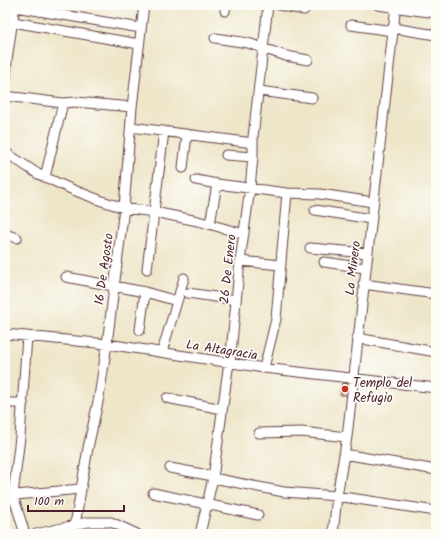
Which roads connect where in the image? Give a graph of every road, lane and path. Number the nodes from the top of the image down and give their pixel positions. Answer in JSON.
{"nodes":[{"id":1,"x":144,"y":5,"type":"edge"},
{"id":2,"x":268,"y":5,"type":"edge"},
{"id":3,"x":279,"y":5,"type":"edge"},
{"id":4,"x":378,"y":5,"type":"edge"},
{"id":5,"x":15,"y":6,"type":"edge"},
{"id":6,"x":396,"y":6,"type":"edge"},
{"id":7,"x":304,"y":10,"type":"dead end"},
{"id":8,"x":436,"y":13,"type":"edge"},
{"id":9,"x":13,"y":22,"type":"junction"},
{"id":10,"x":351,"y":25,"type":"dead end"},
{"id":11,"x":141,"y":28,"type":"junction"},
{"id":12,"x":393,"y":30,"type":"junction"},
{"id":13,"x":436,"y":35,"type":"edge"},
{"id":14,"x":215,"y":38,"type":"dead end"},
{"id":15,"x":139,"y":44,"type":"junction"},
{"id":16,"x":263,"y":49,"type":"junction"},
{"id":17,"x":6,"y":60,"type":"edge"},
{"id":18,"x":308,"y":60,"type":"dead end"},
{"id":19,"x":258,"y":91,"type":"junction"},
{"id":20,"x":5,"y":95,"type":"edge"},
{"id":21,"x":312,"y":98,"type":"dead end"},
{"id":22,"x":63,"y":103,"type":"junction"},
{"id":23,"x":132,"y":107,"type":"junction"},
{"id":24,"x":130,"y":127,"type":"junction"},
{"id":25,"x":164,"y":131,"type":"junction"},
{"id":26,"x":187,"y":134,"type":"junction"},
{"id":27,"x":253,"y":143,"type":"junction"},
{"id":28,"x":5,"y":152,"type":"edge"},
{"id":29,"x":226,"y":155,"type":"dead end"},
{"id":30,"x":253,"y":157,"type":"junction"},
{"id":31,"x":183,"y":168,"type":"dead end"},
{"id":32,"x":45,"y":177,"type":"junction"},
{"id":33,"x":196,"y":180,"type":"dead end"},
{"id":34,"x":217,"y":184,"type":"junction"},
{"id":35,"x":250,"y":188,"type":"junction"},
{"id":36,"x":287,"y":193,"type":"junction"},
{"id":37,"x":373,"y":202,"type":"junction"},
{"id":38,"x":124,"y":208,"type":"junction"},
{"id":39,"x":315,"y":210,"type":"dead end"},
{"id":40,"x":154,"y":212,"type":"junction"},
{"id":41,"x":371,"y":219,"type":"junction"},
{"id":42,"x":210,"y":224,"type":"junction"},
{"id":43,"x":5,"y":234,"type":"edge"},
{"id":44,"x":244,"y":234,"type":"junction"},
{"id":45,"x":17,"y":238,"type":"dead end"},
{"id":46,"x":310,"y":248,"type":"dead end"},
{"id":47,"x":367,"y":253,"type":"junction"},
{"id":48,"x":240,"y":261,"type":"junction"},
{"id":49,"x":324,"y":262,"type":"dead end"},
{"id":50,"x":281,"y":265,"type":"junction"},
{"id":51,"x":365,"y":268,"type":"junction"},
{"id":52,"x":147,"y":269,"type":"dead end"},
{"id":53,"x":66,"y":277,"type":"dead end"},
{"id":54,"x":184,"y":278,"type":"dead end"},
{"id":55,"x":363,"y":284,"type":"junction"},
{"id":56,"x":114,"y":287,"type":"junction"},
{"id":57,"x":145,"y":292,"type":"junction"},
{"id":58,"x":188,"y":293,"type":"dead end"},
{"id":59,"x":436,"y":294,"type":"edge"},
{"id":60,"x":236,"y":300,"type":"junction"},
{"id":61,"x":177,"y":301,"type":"junction"},
{"id":62,"x":140,"y":330,"type":"dead end"},
{"id":63,"x":5,"y":334,"type":"edge"},
{"id":64,"x":28,"y":336,"type":"junction"},
{"id":65,"x":357,"y":338,"type":"junction"},
{"id":66,"x":107,"y":344,"type":"junction"},
{"id":67,"x":162,"y":352,"type":"junction"},
{"id":68,"x":436,"y":352,"type":"edge"},
{"id":69,"x":230,"y":363,"type":"junction"},
{"id":70,"x":264,"y":368,"type":"junction"},
{"id":71,"x":352,"y":378,"type":"junction"},
{"id":72,"x":436,"y":388,"type":"edge"},
{"id":73,"x":167,"y":398,"type":"dead end"},
{"id":74,"x":5,"y":403,"type":"edge"},
{"id":75,"x":23,"y":403,"type":"junction"},
{"id":76,"x":222,"y":410,"type":"junction"},
{"id":77,"x":259,"y":433,"type":"dead end"},
{"id":78,"x":346,"y":437,"type":"junction"},
{"id":79,"x":344,"y":454,"type":"junction"},
{"id":80,"x":170,"y":468,"type":"dead end"},
{"id":81,"x":436,"y":470,"type":"edge"},
{"id":82,"x":213,"y":477,"type":"junction"},
{"id":83,"x":80,"y":489,"type":"junction"},
{"id":84,"x":153,"y":493,"type":"dead end"},
{"id":85,"x":9,"y":496,"type":"edge"},
{"id":86,"x":337,"y":496,"type":"junction"},
{"id":87,"x":207,"y":504,"type":"junction"},
{"id":88,"x":436,"y":511,"type":"edge"},
{"id":89,"x":258,"y":515,"type":"dead end"},
{"id":90,"x":73,"y":529,"type":"edge"},
{"id":91,"x":25,"y":534,"type":"edge"},
{"id":92,"x":36,"y":534,"type":"edge"},
{"id":93,"x":137,"y":534,"type":"edge"},
{"id":94,"x":200,"y":534,"type":"edge"},
{"id":95,"x":333,"y":534,"type":"edge"}],
"edges":[{"from":1,"to":11,"type":"street","name":"16 De Agosto"},
{"from":2,"to":16,"type":"street","name":"26 De Enero"},
{"from":3,"to":7,"type":"street"},
{"from":4,"to":6,"type":"street"},
{"from":5,"to":9,"type":"street"},
{"from":5,"to":11,"type":"street"},
{"from":6,"to":8,"type":"street"},
{"from":6,"to":12,"type":"street","name":"La Minero"},
{"from":9,"to":15,"type":"street"},
{"from":9,"to":17,"type":"street"},
{"from":10,"to":12,"type":"street"},
{"from":11,"to":15,"type":"street","name":"16 De Agosto"},
{"from":12,"to":13,"type":"street"},
{"from":12,"to":37,"type":"street","name":"La Minero"},
{"from":14,"to":16,"type":"street"},
{"from":15,"to":23,"type":"street","name":"16 De Agosto"},
{"from":16,"to":18,"type":"street"},
{"from":16,"to":19,"type":"street","name":"26 De Enero"},
{"from":17,"to":20,"type":"street"},
{"from":19,"to":21,"type":"street"},
{"from":19,"to":27,"type":"street","name":"26 De Enero"},
{"from":20,"to":22,"type":"street"},
{"from":22,"to":23,"type":"street"},
{"from":22,"to":32,"type":"street"},
{"from":23,"to":24,"type":"street","name":"16 De Agosto"},
{"from":24,"to":25,"type":"street"},
{"from":24,"to":38,"type":"street","name":"16 De Agosto"},
{"from":25,"to":26,"type":"street"},
{"from":25,"to":40,"type":"street"},
{"from":26,"to":27,"type":"street"},
{"from":26,"to":31,"type":"street"},
{"from":27,"to":30,"type":"street","name":"26 De Enero"},
{"from":28,"to":32,"type":"street"},
{"from":29,"to":30,"type":"street"},
{"from":30,"to":35,"type":"street","name":"26 De Enero"},
{"from":32,"to":38,"type":"street"},
{"from":33,"to":34,"type":"street"},
{"from":34,"to":35,"type":"street"},
{"from":34,"to":42,"type":"street"},
{"from":35,"to":36,"type":"street"},
{"from":35,"to":44,"type":"street","name":"26 De Enero"},
{"from":36,"to":37,"type":"street"},
{"from":36,"to":50,"type":"street"},
{"from":37,"to":41,"type":"street","name":"La Minero"},
{"from":38,"to":40,"type":"street"},
{"from":38,"to":56,"type":"street","name":"16 De Agosto"},
{"from":39,"to":41,"type":"street"},
{"from":40,"to":42,"type":"street"},
{"from":40,"to":52,"type":"street"},
{"from":41,"to":47,"type":"street","name":"La Minero"},
{"from":42,"to":44,"type":"street"},
{"from":43,"to":45,"type":"street"},
{"from":44,"to":48,"type":"street","name":"26 De Enero"},
{"from":46,"to":47,"type":"street"},
{"from":47,"to":51,"type":"street","name":"La Minero"},
{"from":48,"to":50,"type":"street"},
{"from":48,"to":60,"type":"street","name":"26 De Enero"},
{"from":49,"to":51,"type":"street"},
{"from":50,"to":70,"type":"street"},
{"from":51,"to":55,"type":"street","name":"La Minero"},
{"from":53,"to":56,"type":"street"},
{"from":54,"to":61,"type":"street"},
{"from":55,"to":59,"type":"street"},
{"from":55,"to":65,"type":"street","name":"La Minero"},
{"from":56,"to":57,"type":"street"},
{"from":56,"to":66,"type":"street","name":"16 De Agosto"},
{"from":57,"to":61,"type":"street"},
{"from":57,"to":62,"type":"street"},
{"from":58,"to":60,"type":"street"},
{"from":60,"to":69,"type":"street","name":"26 De Enero"},
{"from":61,"to":67,"type":"street"},
{"from":63,"to":64,"type":"street","name":"La Altagracia"},
{"from":64,"to":66,"type":"street","name":"La Altagracia"},
{"from":64,"to":75,"type":"street"},
{"from":65,"to":68,"type":"street"},
{"from":65,"to":71,"type":"street","name":"La Minero"},
{"from":66,"to":67,"type":"street","name":"La Altagracia"},
{"from":66,"to":83,"type":"street","name":"16 De Agosto"},
{"from":67,"to":69,"type":"street","name":"La Altagracia"},
{"from":69,"to":70,"type":"street","name":"La Altagracia"},
{"from":69,"to":76,"type":"street","name":"26 De Enero"},
{"from":70,"to":71,"type":"street","name":"La Altagracia"},
{"from":71,"to":72,"type":"street","name":"La Altagracia"},
{"from":71,"to":78,"type":"street","name":"La Minero"},
{"from":73,"to":76,"type":"street"},
{"from":74,"to":75,"type":"street"},
{"from":75,"to":85,"type":"street"},
{"from":76,"to":82,"type":"street","name":"26 De Enero"},
{"from":77,"to":78,"type":"street"},
{"from":78,"to":79,"type":"street","name":"La Minero"},
{"from":79,"to":81,"type":"street"},
{"from":79,"to":86,"type":"street","name":"La Minero"},
{"from":80,"to":82,"type":"street"},
{"from":82,"to":86,"type":"street"},
{"from":82,"to":87,"type":"street","name":"26 De Enero"},
{"from":83,"to":85,"type":"street"},
{"from":83,"to":90,"type":"street","name":"16 De Agosto"},
{"from":84,"to":87,"type":"street"},
{"from":85,"to":91,"type":"street"},
{"from":86,"to":88,"type":"street"},
{"from":86,"to":95,"type":"street","name":"La Minero"},
{"from":87,"to":89,"type":"street"},
{"from":87,"to":94,"type":"street","name":"26 De Enero"},
{"from":90,"to":92,"type":"street"},
{"from":90,"to":93,"type":"street"}]}
